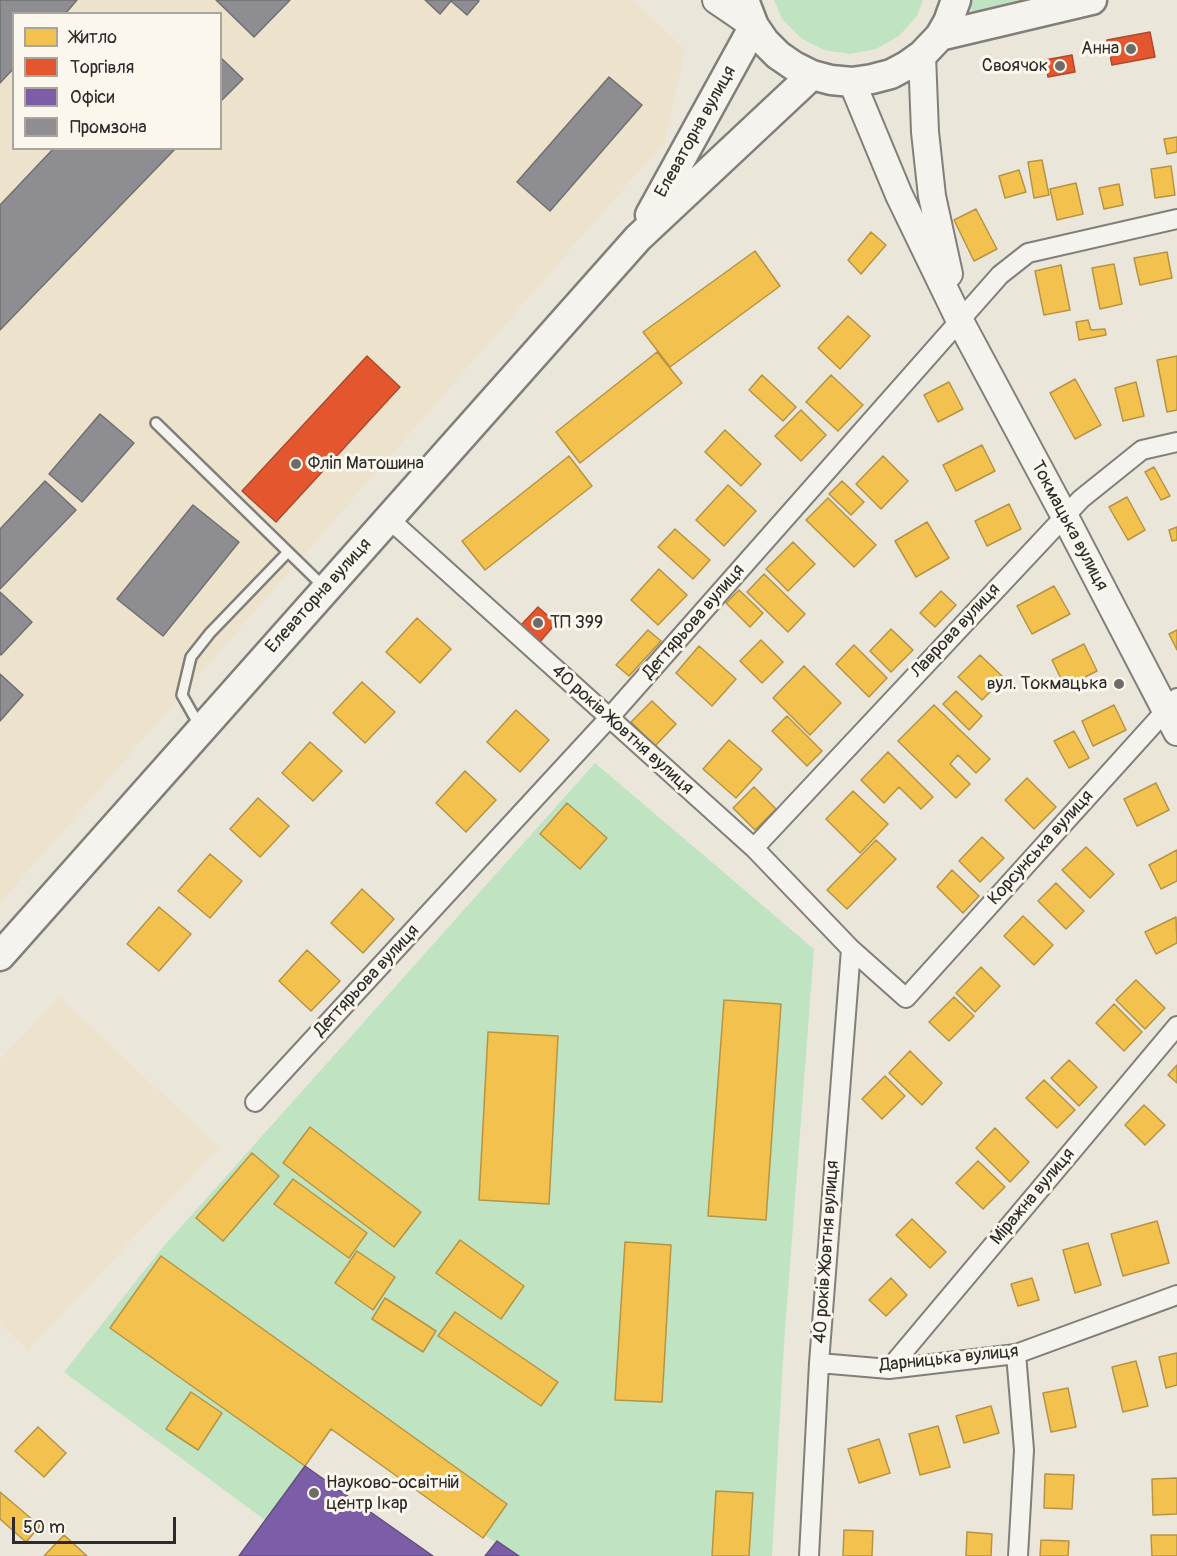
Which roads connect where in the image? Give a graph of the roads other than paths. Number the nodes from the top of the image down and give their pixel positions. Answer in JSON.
{"nodes":[{"id":1,"x":716,"y":0,"type":"edge"},
{"id":2,"x":956,"y":0,"type":"edge"},
{"id":3,"x":1092,"y":0,"type":"edge"},
{"id":4,"x":749,"y":13,"type":"edge"},
{"id":5,"x":931,"y":45,"type":"junction"},
{"id":6,"x":812,"y":75,"type":"junction"},
{"id":7,"x":852,"y":82,"type":"junction"},
{"id":8,"x":1177,"y":219,"type":"edge"},
{"id":9,"x":638,"y":238,"type":"junction"},
{"id":10,"x":960,"y":321,"type":"junction"},
{"id":11,"x":156,"y":423,"type":"dead end"},
{"id":12,"x":1177,"y":442,"type":"edge"},
{"id":13,"x":1064,"y":515,"type":"junction"},
{"id":14,"x":388,"y":518,"type":"junction"},
{"id":15,"x":288,"y":552,"type":"junction"},
{"id":16,"x":325,"y":589,"type":"junction"},
{"id":17,"x":1173,"y":714,"type":"edge"},
{"id":18,"x":609,"y":718,"type":"junction"},
{"id":19,"x":201,"y":729,"type":"junction"},
{"id":20,"x":754,"y":848,"type":"junction"},
{"id":21,"x":851,"y":949,"type":"junction"},
{"id":22,"x":0,"y":956,"type":"edge"},
{"id":23,"x":906,"y":998,"type":"joint"},
{"id":24,"x":1177,"y":1026,"type":"edge"},
{"id":25,"x":255,"y":1102,"type":"dead end"},
{"id":26,"x":1177,"y":1295,"type":"edge"},
{"id":27,"x":1016,"y":1354,"type":"junction"},
{"id":28,"x":819,"y":1363,"type":"junction"},
{"id":29,"x":889,"y":1369,"type":"junction"},
{"id":30,"x":809,"y":1556,"type":"edge"},
{"id":31,"x":1018,"y":1556,"type":"edge"}],
"edges":[{"from":1,"to":4,"type":"street"},
{"from":2,"to":5,"type":"main road"},
{"from":3,"to":5,"type":"main road"},
{"from":4,"to":6,"type":"main road"},
{"from":4,"to":9,"type":"main road","name":"Елеваторна вулиця"},
{"from":5,"to":7,"type":"main road"},
{"from":5,"to":10,"type":"street","name":"Токмацька вулиця"},
{"from":6,"to":7,"type":"main road"},
{"from":6,"to":9,"type":"main road","name":"Елеваторна вулиця"},
{"from":7,"to":10,"type":"street","name":"Токмацька вулиця"},
{"from":8,"to":10,"type":"street","name":"Дегтярьова вулиця"},
{"from":9,"to":14,"type":"main road","name":"Елеваторна вулиця"},
{"from":10,"to":13,"type":"street","name":"Токмацька вулиця"},
{"from":10,"to":18,"type":"street","name":"Дегтярьова вулиця"},
{"from":11,"to":15,"type":"lane"},
{"from":12,"to":13,"type":"street","name":"Лаврова вулиця"},
{"from":13,"to":17,"type":"street","name":"Токмацька вулиця"},
{"from":13,"to":20,"type":"street","name":"Лаврова вулиця"},
{"from":14,"to":16,"type":"main road","name":"Елеваторна вулиця"},
{"from":14,"to":18,"type":"street","name":"40 років Жовтня вулиця"},
{"from":15,"to":16,"type":"lane"},
{"from":15,"to":19,"type":"lane"},
{"from":16,"to":19,"type":"main road","name":"Елеваторна вулиця"},
{"from":17,"to":23,"type":"street","name":"Корсунська вулиця"},
{"from":18,"to":20,"type":"street","name":"40 років Жовтня вулиця"},
{"from":18,"to":25,"type":"street","name":"Дегтярьова вулиця"},
{"from":19,"to":22,"type":"main road","name":"Елеваторна вулиця"},
{"from":20,"to":21,"type":"street","name":"40 років Жовтня вулиця"},
{"from":21,"to":23,"type":"street","name":"40 років Жовтня вулиця"},
{"from":21,"to":28,"type":"street","name":"40 років Жовтня вулиця"},
{"from":24,"to":29,"type":"street","name":"Міражна вулиця"},
{"from":26,"to":27,"type":"street","name":"Дарницька вулиця"},
{"from":27,"to":29,"type":"street","name":"Дарницька вулиця"},
{"from":27,"to":31,"type":"street"},
{"from":28,"to":29,"type":"street","name":"Дарницька вулиця"},
{"from":28,"to":30,"type":"street","name":"40 років Жовтня вулиця"}]}
